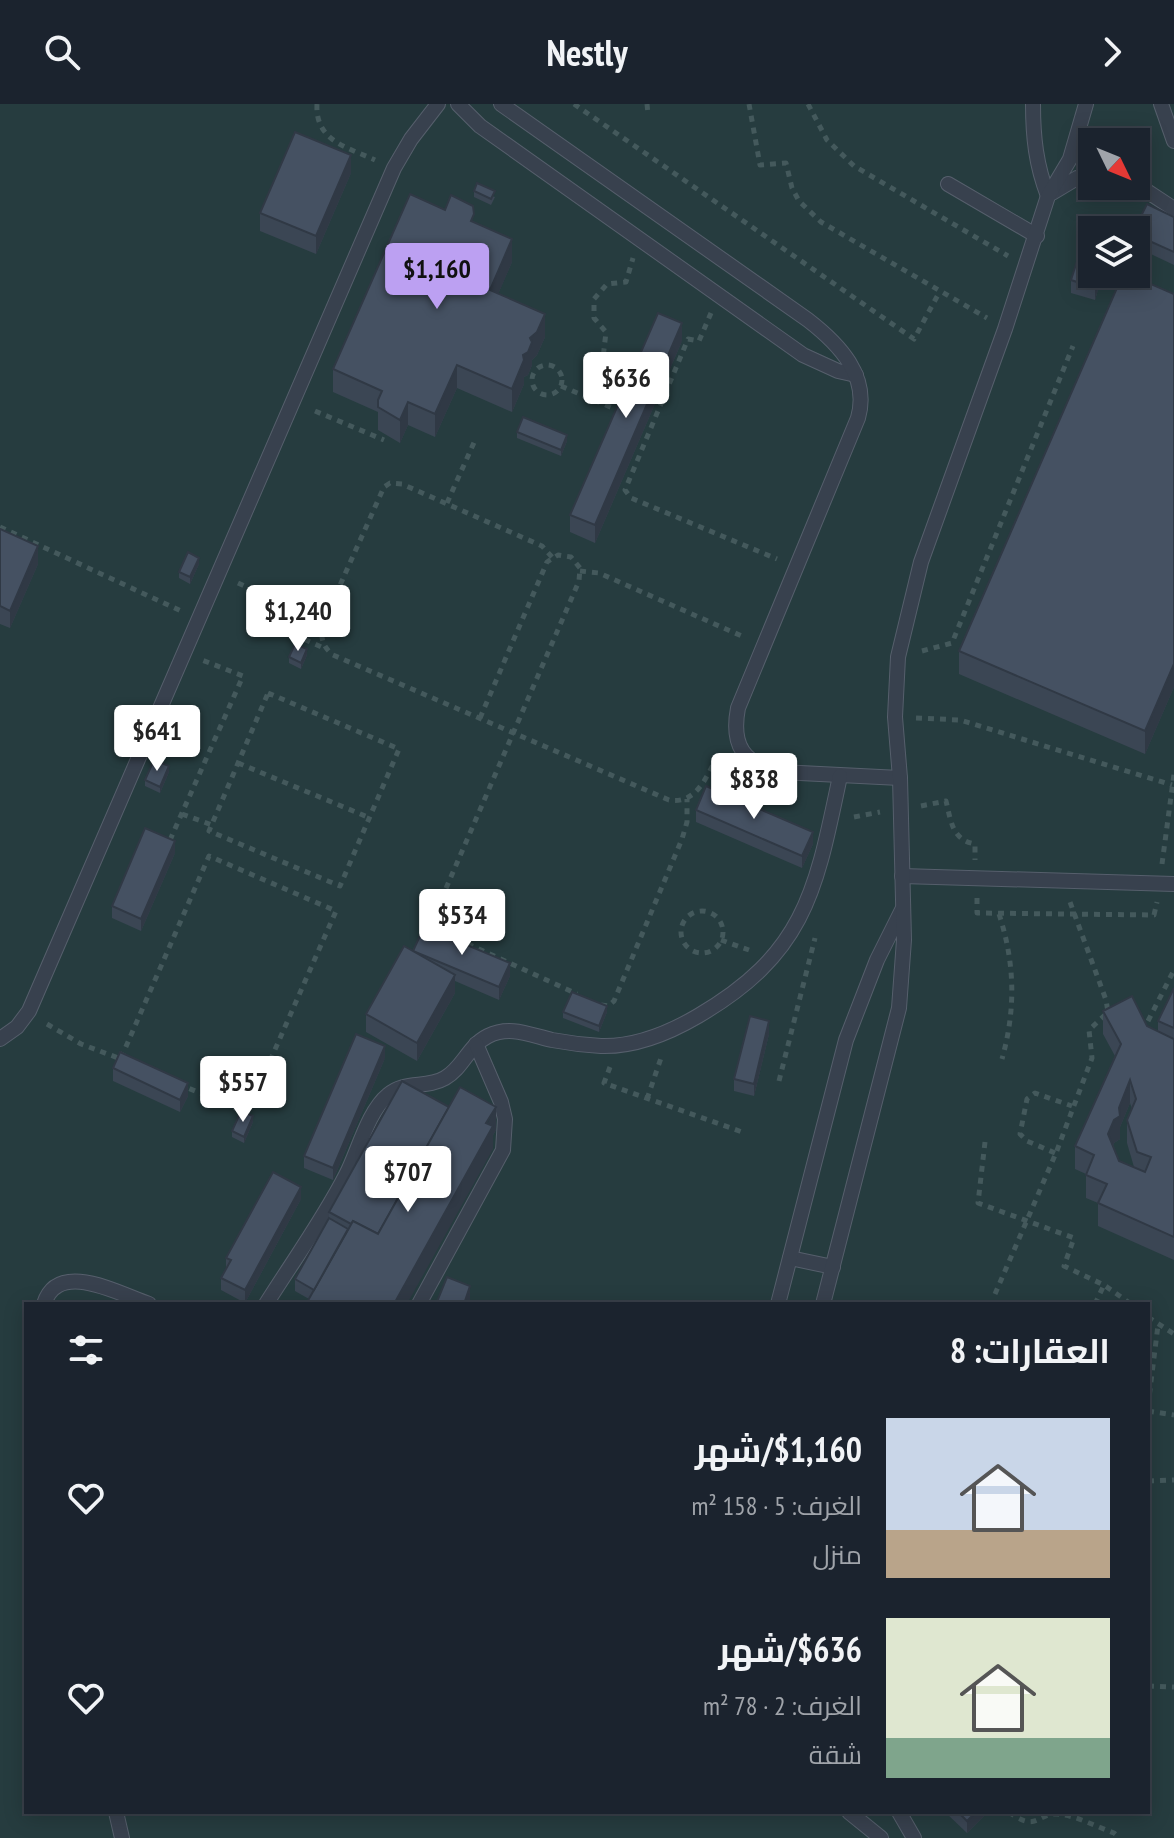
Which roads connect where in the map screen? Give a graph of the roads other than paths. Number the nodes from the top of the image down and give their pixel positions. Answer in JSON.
{"nodes":[{"id":1,"x":438,"y":104,"type":"edge"},
{"id":2,"x":458,"y":104,"type":"edge"},
{"id":3,"x":501,"y":104,"type":"edge"},
{"id":4,"x":1033,"y":104,"type":"edge"},
{"id":5,"x":1086,"y":104,"type":"edge"},
{"id":6,"x":1161,"y":104,"type":"edge"},
{"id":7,"x":1174,"y":141,"type":"edge"},
{"id":8,"x":1078,"y":178,"type":"edge"},
{"id":9,"x":948,"y":184,"type":"dead end"},
{"id":10,"x":1150,"y":193,"type":"edge"},
{"id":11,"x":1048,"y":196,"type":"junction"},
{"id":12,"x":1174,"y":209,"type":"edge"},
{"id":13,"x":1037,"y":236,"type":"junction"},
{"id":14,"x":856,"y":375,"type":"junction"},
{"id":15,"x":840,"y":776,"type":"junction"},
{"id":16,"x":900,"y":778,"type":"junction"},
{"id":17,"x":902,"y":876,"type":"junction"},
{"id":18,"x":1174,"y":884,"type":"edge"},
{"id":19,"x":903,"y":906,"type":"junction"},
{"id":20,"x":0,"y":1039,"type":"edge"},
{"id":21,"x":476,"y":1044,"type":"junction"},
{"id":22,"x":790,"y":1258,"type":"junction"},
{"id":23,"x":833,"y":1267,"type":"junction"},
{"id":24,"x":45,"y":1302,"type":"edge"},
{"id":25,"x":142,"y":1302,"type":"edge"},
{"id":26,"x":267,"y":1302,"type":"edge"},
{"id":27,"x":420,"y":1302,"type":"edge"},
{"id":28,"x":779,"y":1302,"type":"edge"},
{"id":29,"x":824,"y":1302,"type":"edge"},
{"id":30,"x":116,"y":1814,"type":"edge"},
{"id":31,"x":851,"y":1814,"type":"edge"},
{"id":32,"x":900,"y":1814,"type":"edge"},
{"id":33,"x":122,"y":1838,"type":"edge"},
{"id":34,"x":881,"y":1838,"type":"edge"},
{"id":35,"x":914,"y":1838,"type":"edge"}],
"edges":[{"from":1,"to":20,"type":"lane"},
{"from":2,"to":14,"type":"lane"},
{"from":3,"to":14,"type":"lane"},
{"from":4,"to":11,"type":"lane"},
{"from":5,"to":11,"type":"lane"},
{"from":6,"to":7,"type":"lane"},
{"from":8,"to":11,"type":"lane"},
{"from":9,"to":13,"type":"lane"},
{"from":10,"to":12,"type":"lane"},
{"from":11,"to":13,"type":"lane"},
{"from":13,"to":16,"type":"lane"},
{"from":14,"to":15,"type":"lane"},
{"from":15,"to":16,"type":"lane"},
{"from":15,"to":21,"type":"lane"},
{"from":16,"to":17,"type":"lane"},
{"from":17,"to":18,"type":"lane"},
{"from":17,"to":19,"type":"lane"},
{"from":19,"to":22,"type":"lane"},
{"from":19,"to":23,"type":"lane"},
{"from":21,"to":26,"type":"lane"},
{"from":21,"to":27,"type":"lane"},
{"from":22,"to":23,"type":"lane"},
{"from":22,"to":28,"type":"lane"},
{"from":23,"to":29,"type":"lane"},
{"from":24,"to":25,"type":"lane"},
{"from":30,"to":33,"type":"lane"},
{"from":31,"to":34,"type":"lane"},
{"from":32,"to":35,"type":"lane"}]}
